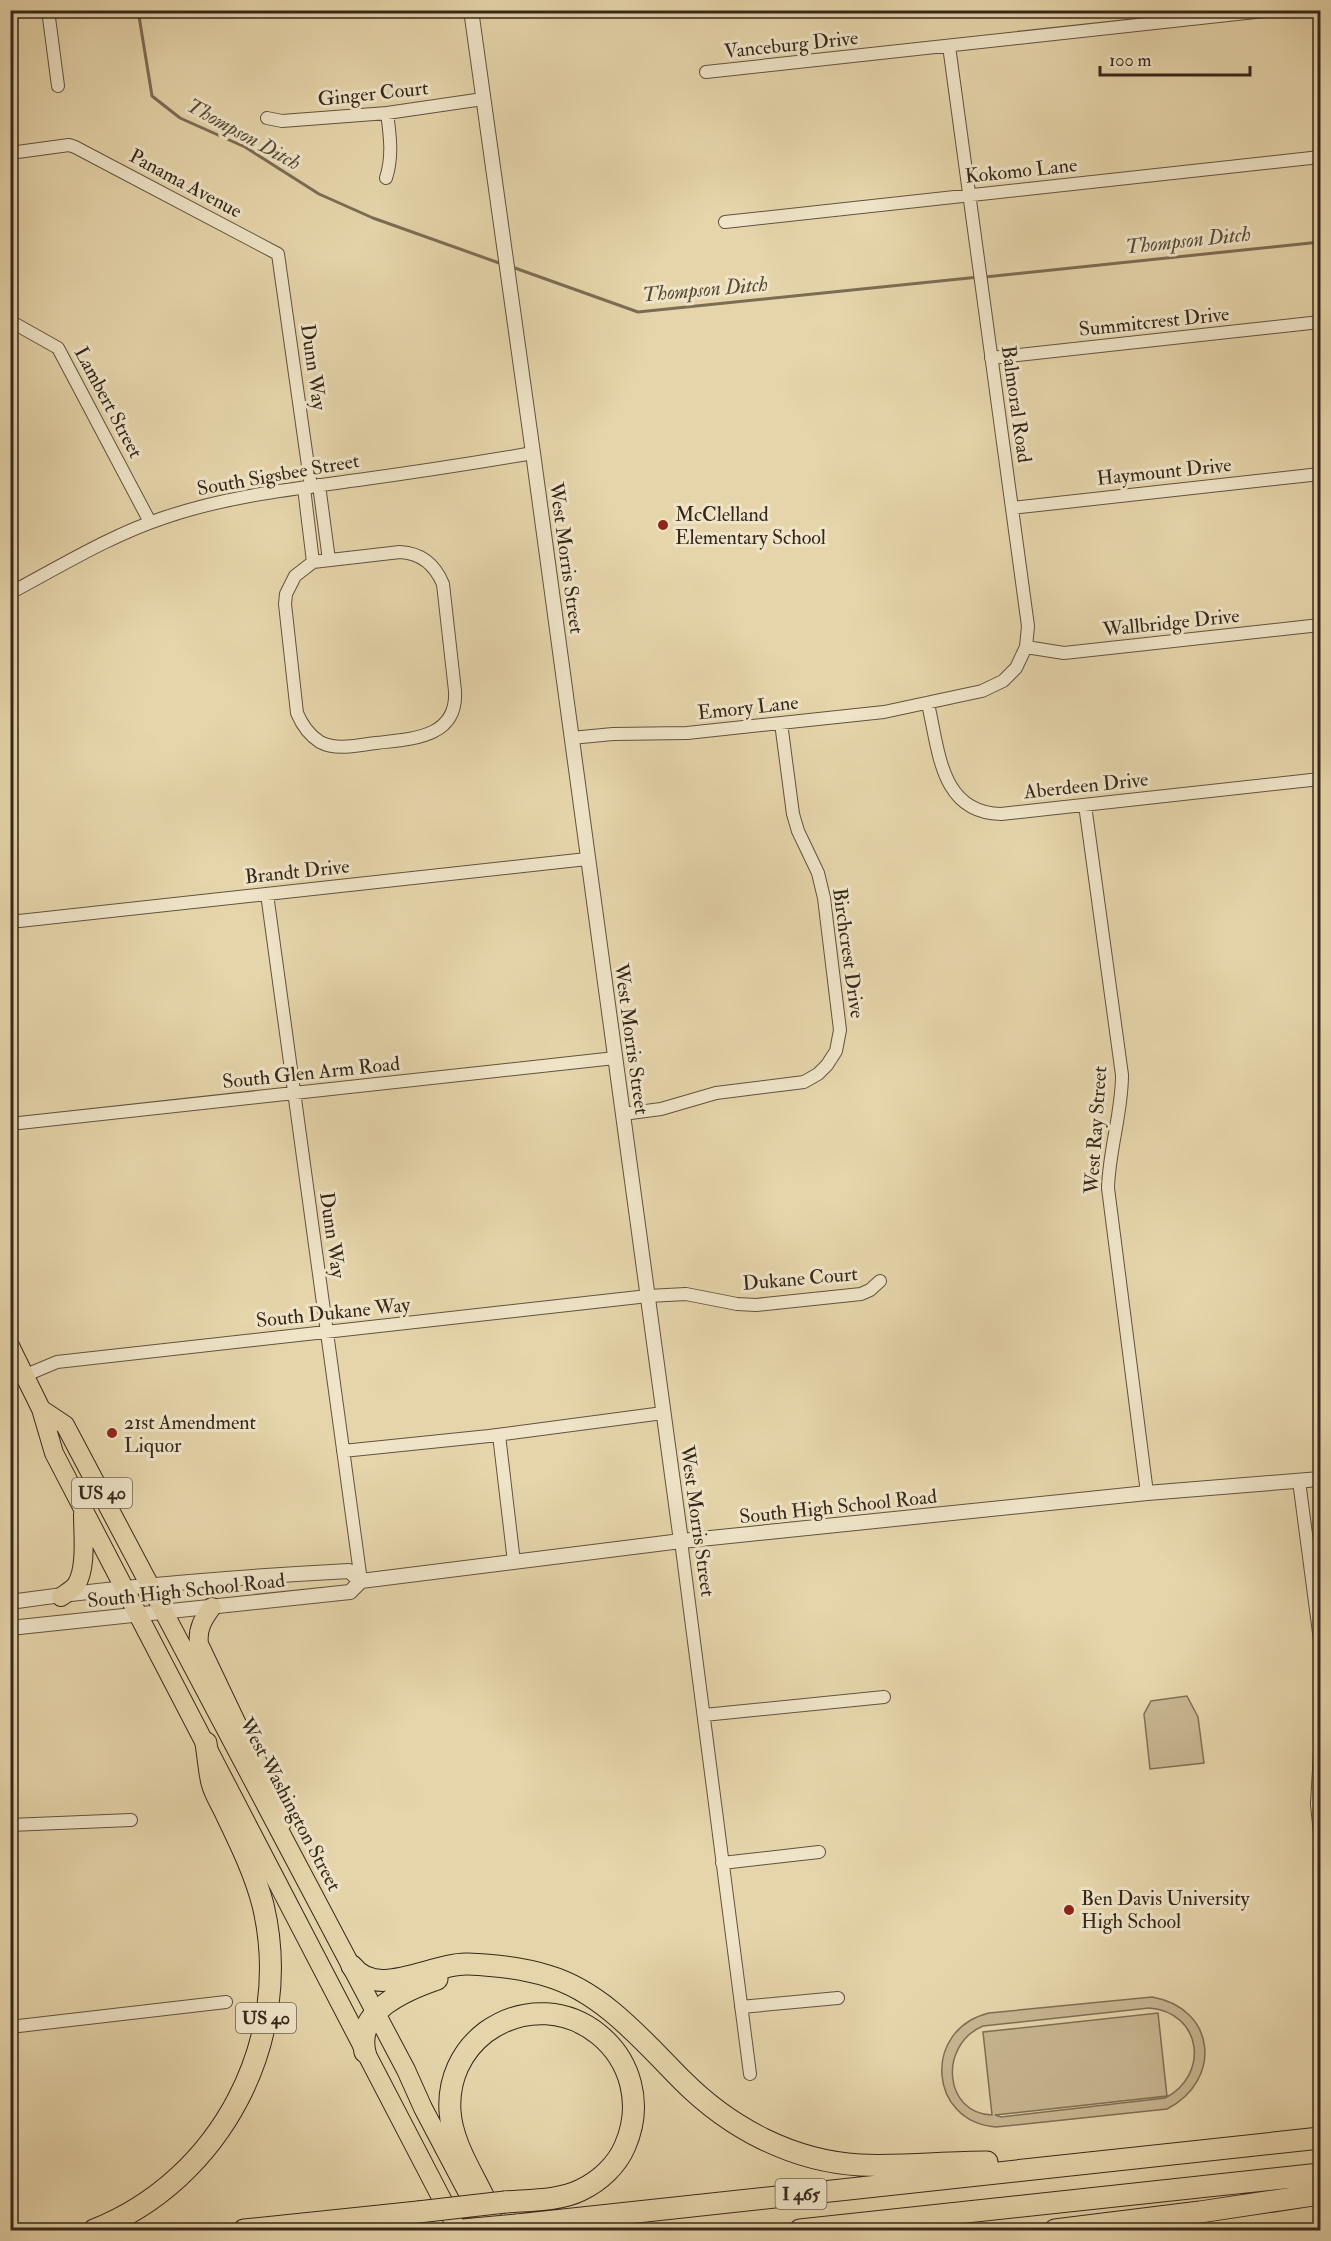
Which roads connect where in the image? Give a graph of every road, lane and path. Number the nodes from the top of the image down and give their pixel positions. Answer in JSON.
{"nodes":[{"id":1,"x":48,"y":10,"type":"edge"},
{"id":2,"x":471,"y":10,"type":"edge"},
{"id":3,"x":1274,"y":10,"type":"edge"},
{"id":4,"x":949,"y":46,"type":"junction"},
{"id":5,"x":706,"y":72,"type":"dead end"},
{"id":6,"x":58,"y":86,"type":"dead end"},
{"id":7,"x":483,"y":99,"type":"junction"},
{"id":8,"x":387,"y":113,"type":"junction"},
{"id":9,"x":267,"y":118,"type":"dead end"},
{"id":10,"x":10,"y":153,"type":"edge"},
{"id":11,"x":1320,"y":157,"type":"edge"},
{"id":12,"x":386,"y":178,"type":"dead end"},
{"id":13,"x":969,"y":195,"type":"junction"},
{"id":14,"x":725,"y":222,"type":"dead end"},
{"id":15,"x":278,"y":254,"type":"joint"},
{"id":16,"x":10,"y":321,"type":"edge"},
{"id":17,"x":1320,"y":322,"type":"edge"},
{"id":18,"x":991,"y":358,"type":"junction"},
{"id":19,"x":533,"y":453,"type":"junction"},
{"id":20,"x":1320,"y":474,"type":"edge"},
{"id":21,"x":311,"y":486,"type":"junction"},
{"id":22,"x":1012,"y":508,"type":"junction"},
{"id":23,"x":150,"y":522,"type":"junction"},
{"id":24,"x":329,"y":560,"type":"junction"},
{"id":25,"x":313,"y":562,"type":"junction"},
{"id":26,"x":10,"y":593,"type":"edge"},
{"id":27,"x":1320,"y":625,"type":"edge"},
{"id":28,"x":1026,"y":647,"type":"junction"},
{"id":29,"x":928,"y":704,"type":"junction"},
{"id":30,"x":781,"y":723,"type":"junction"},
{"id":31,"x":571,"y":738,"type":"junction"},
{"id":32,"x":1320,"y":779,"type":"edge"},
{"id":33,"x":1085,"y":805,"type":"junction"},
{"id":34,"x":587,"y":859,"type":"junction"},
{"id":35,"x":267,"y":894,"type":"junction"},
{"id":36,"x":10,"y":922,"type":"edge"},
{"id":37,"x":615,"y":1058,"type":"junction"},
{"id":38,"x":294,"y":1093,"type":"junction"},
{"id":39,"x":623,"y":1114,"type":"junction"},
{"id":40,"x":10,"y":1124,"type":"edge"},
{"id":41,"x":880,"y":1281,"type":"dead end"},
{"id":42,"x":648,"y":1296,"type":"junction"},
{"id":43,"x":326,"y":1332,"type":"junction"},
{"id":44,"x":10,"y":1346,"type":"edge"},
{"id":45,"x":26,"y":1375,"type":"junction"},
{"id":46,"x":41,"y":1409,"type":"junction"},
{"id":47,"x":663,"y":1413,"type":"junction"},
{"id":48,"x":499,"y":1435,"type":"junction"},
{"id":49,"x":343,"y":1450,"type":"junction"},
{"id":50,"x":1320,"y":1479,"type":"edge"},
{"id":51,"x":1299,"y":1481,"type":"junction"},
{"id":52,"x":1147,"y":1494,"type":"junction"},
{"id":53,"x":83,"y":1509,"type":"junction"},
{"id":54,"x":681,"y":1541,"type":"junction"},
{"id":55,"x":514,"y":1562,"type":"junction"},
{"id":56,"x":361,"y":1581,"type":"junction"},
{"id":57,"x":151,"y":1586,"type":"junction"},
{"id":58,"x":125,"y":1589,"type":"junction"},
{"id":59,"x":61,"y":1597,"type":"junction"},
{"id":60,"x":10,"y":1602,"type":"edge"},
{"id":61,"x":212,"y":1607,"type":"junction"},
{"id":62,"x":165,"y":1612,"type":"junction"},
{"id":63,"x":138,"y":1614,"type":"junction"},
{"id":64,"x":10,"y":1628,"type":"edge"},
{"id":65,"x":1320,"y":1640,"type":"edge"},
{"id":66,"x":884,"y":1697,"type":"dead end"},
{"id":67,"x":704,"y":1715,"type":"junction"},
{"id":68,"x":206,"y":1743,"type":"junction"},
{"id":69,"x":1320,"y":1752,"type":"edge"},
{"id":70,"x":131,"y":1820,"type":"dead end"},
{"id":71,"x":10,"y":1825,"type":"edge"},
{"id":72,"x":1320,"y":1834,"type":"edge"},
{"id":73,"x":289,"y":1851,"type":"junction"},
{"id":74,"x":819,"y":1852,"type":"dead end"},
{"id":75,"x":722,"y":1863,"type":"junction"},
{"id":76,"x":352,"y":1966,"type":"junction"},
{"id":77,"x":487,"y":1966,"type":"junction"},
{"id":78,"x":838,"y":1998,"type":"dead end"},
{"id":79,"x":226,"y":2002,"type":"dead end"},
{"id":80,"x":741,"y":2007,"type":"junction"},
{"id":81,"x":376,"y":2012,"type":"junction"},
{"id":82,"x":10,"y":2027,"type":"edge"},
{"id":83,"x":365,"y":2052,"type":"junction"},
{"id":84,"x":750,"y":2074,"type":"dead end"},
{"id":85,"x":1320,"y":2138,"type":"edge"},
{"id":86,"x":1086,"y":2163,"type":"junction"},
{"id":87,"x":1320,"y":2174,"type":"edge"},
{"id":88,"x":1320,"y":2194,"type":"edge"},
{"id":89,"x":94,"y":2230,"type":"edge"},
{"id":90,"x":244,"y":2230,"type":"edge"},
{"id":91,"x":458,"y":2230,"type":"edge"},
{"id":92,"x":463,"y":2230,"type":"edge"},
{"id":93,"x":487,"y":2230,"type":"edge"},
{"id":94,"x":494,"y":2230,"type":"edge"},
{"id":95,"x":800,"y":2230,"type":"edge"},
{"id":96,"x":1055,"y":2230,"type":"edge"}],
"edges":[{"from":1,"to":6,"type":"street"},
{"from":2,"to":7,"type":"street","name":"West Morris Street"},
{"from":3,"to":4,"type":"street","name":"Vanceburg Drive"},
{"from":4,"to":5,"type":"street","name":"Vanceburg Drive"},
{"from":4,"to":13,"type":"street","name":"Balmoral Road"},
{"from":7,"to":8,"type":"street","name":"Ginger Court"},
{"from":7,"to":19,"type":"street","name":"West Morris Street"},
{"from":8,"to":9,"type":"street","name":"Ginger Court"},
{"from":8,"to":12,"type":"street"},
{"from":10,"to":15,"type":"street","name":"Panama Avenue"},
{"from":11,"to":13,"type":"street","name":"Kokomo Lane"},
{"from":13,"to":14,"type":"street","name":"Kokomo Lane"},
{"from":13,"to":18,"type":"street","name":"Balmoral Road"},
{"from":15,"to":21,"type":"street","name":"Dunn Way"},
{"from":16,"to":23,"type":"street","name":"Lambert Street"},
{"from":17,"to":18,"type":"street","name":"Summitcrest Drive"},
{"from":18,"to":22,"type":"street","name":"Balmoral Road"},
{"from":19,"to":21,"type":"street","name":"South Sigsbee Street"},
{"from":19,"to":31,"type":"street","name":"West Morris Street"},
{"from":20,"to":22,"type":"street","name":"Haymount Drive"},
{"from":21,"to":23,"type":"street","name":"South Sigsbee Street"},
{"from":21,"to":24,"type":"street"},
{"from":21,"to":25,"type":"street"},
{"from":22,"to":28,"type":"street","name":"Balmoral Road"},
{"from":23,"to":26,"type":"street","name":"South Sigsbee Street"},
{"from":24,"to":25,"type":"street"},
{"from":24,"to":25,"type":"street"},
{"from":27,"to":28,"type":"street","name":"Wallbridge Drive"},
{"from":28,"to":29,"type":"street","name":"Balmoral Road"},
{"from":29,"to":30,"type":"street","name":"Emory Lane"},
{"from":29,"to":33,"type":"street","name":"Aberdeen Drive"},
{"from":30,"to":31,"type":"street","name":"Emory Lane"},
{"from":30,"to":39,"type":"street","name":"Birchcrest Drive"},
{"from":31,"to":34,"type":"street","name":"West Morris Street"},
{"from":32,"to":33,"type":"street","name":"Aberdeen Drive"},
{"from":33,"to":52,"type":"street","name":"West Ray Street"},
{"from":34,"to":35,"type":"street","name":"Brandt Drive"},
{"from":34,"to":37,"type":"street","name":"West Morris Street"},
{"from":35,"to":36,"type":"street","name":"Brandt Drive"},
{"from":35,"to":38,"type":"street","name":"Dunn Way"},
{"from":37,"to":38,"type":"street","name":"South Glen Arm Road"},
{"from":37,"to":39,"type":"street","name":"West Morris Street"},
{"from":38,"to":40,"type":"street","name":"South Glen Arm Road"},
{"from":38,"to":43,"type":"street","name":"Dunn Way"},
{"from":39,"to":42,"type":"street","name":"West Morris Street"},
{"from":41,"to":42,"type":"street","name":"Dukane Court"},
{"from":42,"to":43,"type":"street","name":"South Dukane Way"},
{"from":42,"to":47,"type":"street","name":"West Morris Street"},
{"from":43,"to":45,"type":"street","name":"South Dukane Way"},
{"from":43,"to":49,"type":"street","name":"Dunn Way"},
{"from":44,"to":45,"type":"main road"},
{"from":45,"to":46,"type":"main road"},
{"from":46,"to":53,"type":"main road"},
{"from":46,"to":57,"type":"main road","name":"West Washington Street","number":"US 40"},
{"from":47,"to":48,"type":"street"},
{"from":47,"to":54,"type":"street","name":"West Morris Street"},
{"from":48,"to":49,"type":"street"},
{"from":48,"to":55,"type":"street"},
{"from":49,"to":56,"type":"street","name":"Dunn Way"},
{"from":50,"to":51,"type":"street","name":"South High School Road"},
{"from":51,"to":52,"type":"street","name":"South High School Road"},
{"from":51,"to":65,"type":"street"},
{"from":52,"to":54,"type":"street","name":"South High School Road"},
{"from":53,"to":58,"type":"main road"},
{"from":53,"to":59,"type":"main road"},
{"from":54,"to":55,"type":"street","name":"South High School Road"},
{"from":54,"to":67,"type":"street","name":"West Morris Street"},
{"from":55,"to":56,"type":"street","name":"South High School Road"},
{"from":56,"to":57,"type":"street","name":"South High School Road"},
{"from":56,"to":61,"type":"street","name":"South High School Road"},
{"from":57,"to":58,"type":"street","name":"South High School Road"},
{"from":57,"to":62,"type":"main road","name":"West Washington Street","number":"US 40"},
{"from":58,"to":59,"type":"street","name":"South High School Road"},
{"from":58,"to":63,"type":"main road"},
{"from":59,"to":60,"type":"street","name":"South High School Road"},
{"from":61,"to":62,"type":"street","name":"South High School Road"},
{"from":61,"to":73,"type":"main road"},
{"from":62,"to":63,"type":"street","name":"South High School Road"},
{"from":62,"to":73,"type":"main road","name":"West Washington Street","number":"US 40"},
{"from":63,"to":64,"type":"street","name":"South High School Road"},
{"from":63,"to":68,"type":"main road"},
{"from":66,"to":67,"type":"street"},
{"from":67,"to":75,"type":"street","name":"West Morris Street"},
{"from":68,"to":83,"type":"main road"},
{"from":68,"to":89,"type":"highway","number":"US 40"},
{"from":69,"to":72,"type":"street"},
{"from":70,"to":71,"type":"street"},
{"from":73,"to":76,"type":"main road","name":"West Washington Street","number":"US 40"},
{"from":74,"to":75,"type":"street"},
{"from":75,"to":80,"type":"street","name":"West Morris Street"},
{"from":76,"to":77,"type":"highway"},
{"from":76,"to":81,"type":"main road","name":"West Washington Street","number":"US 40"},
{"from":77,"to":81,"type":"highway"},
{"from":77,"to":86,"type":"highway"},
{"from":78,"to":80,"type":"street"},
{"from":79,"to":82,"type":"street"},
{"from":80,"to":84,"type":"street","name":"West Morris Street"},
{"from":81,"to":83,"type":"highway"},
{"from":81,"to":93,"type":"main road","name":"West Washington Street","number":"US 40"},
{"from":83,"to":91,"type":"main road"},
{"from":85,"to":86,"type":"highway","number":"I 465"},
{"from":86,"to":92,"type":"highway","number":"I 465","bridge":true},
{"from":87,"to":95,"type":"highway","number":"I 465"},
{"from":88,"to":96,"type":"highway"},
{"from":90,"to":94,"type":"highway","bridge":true}]}
